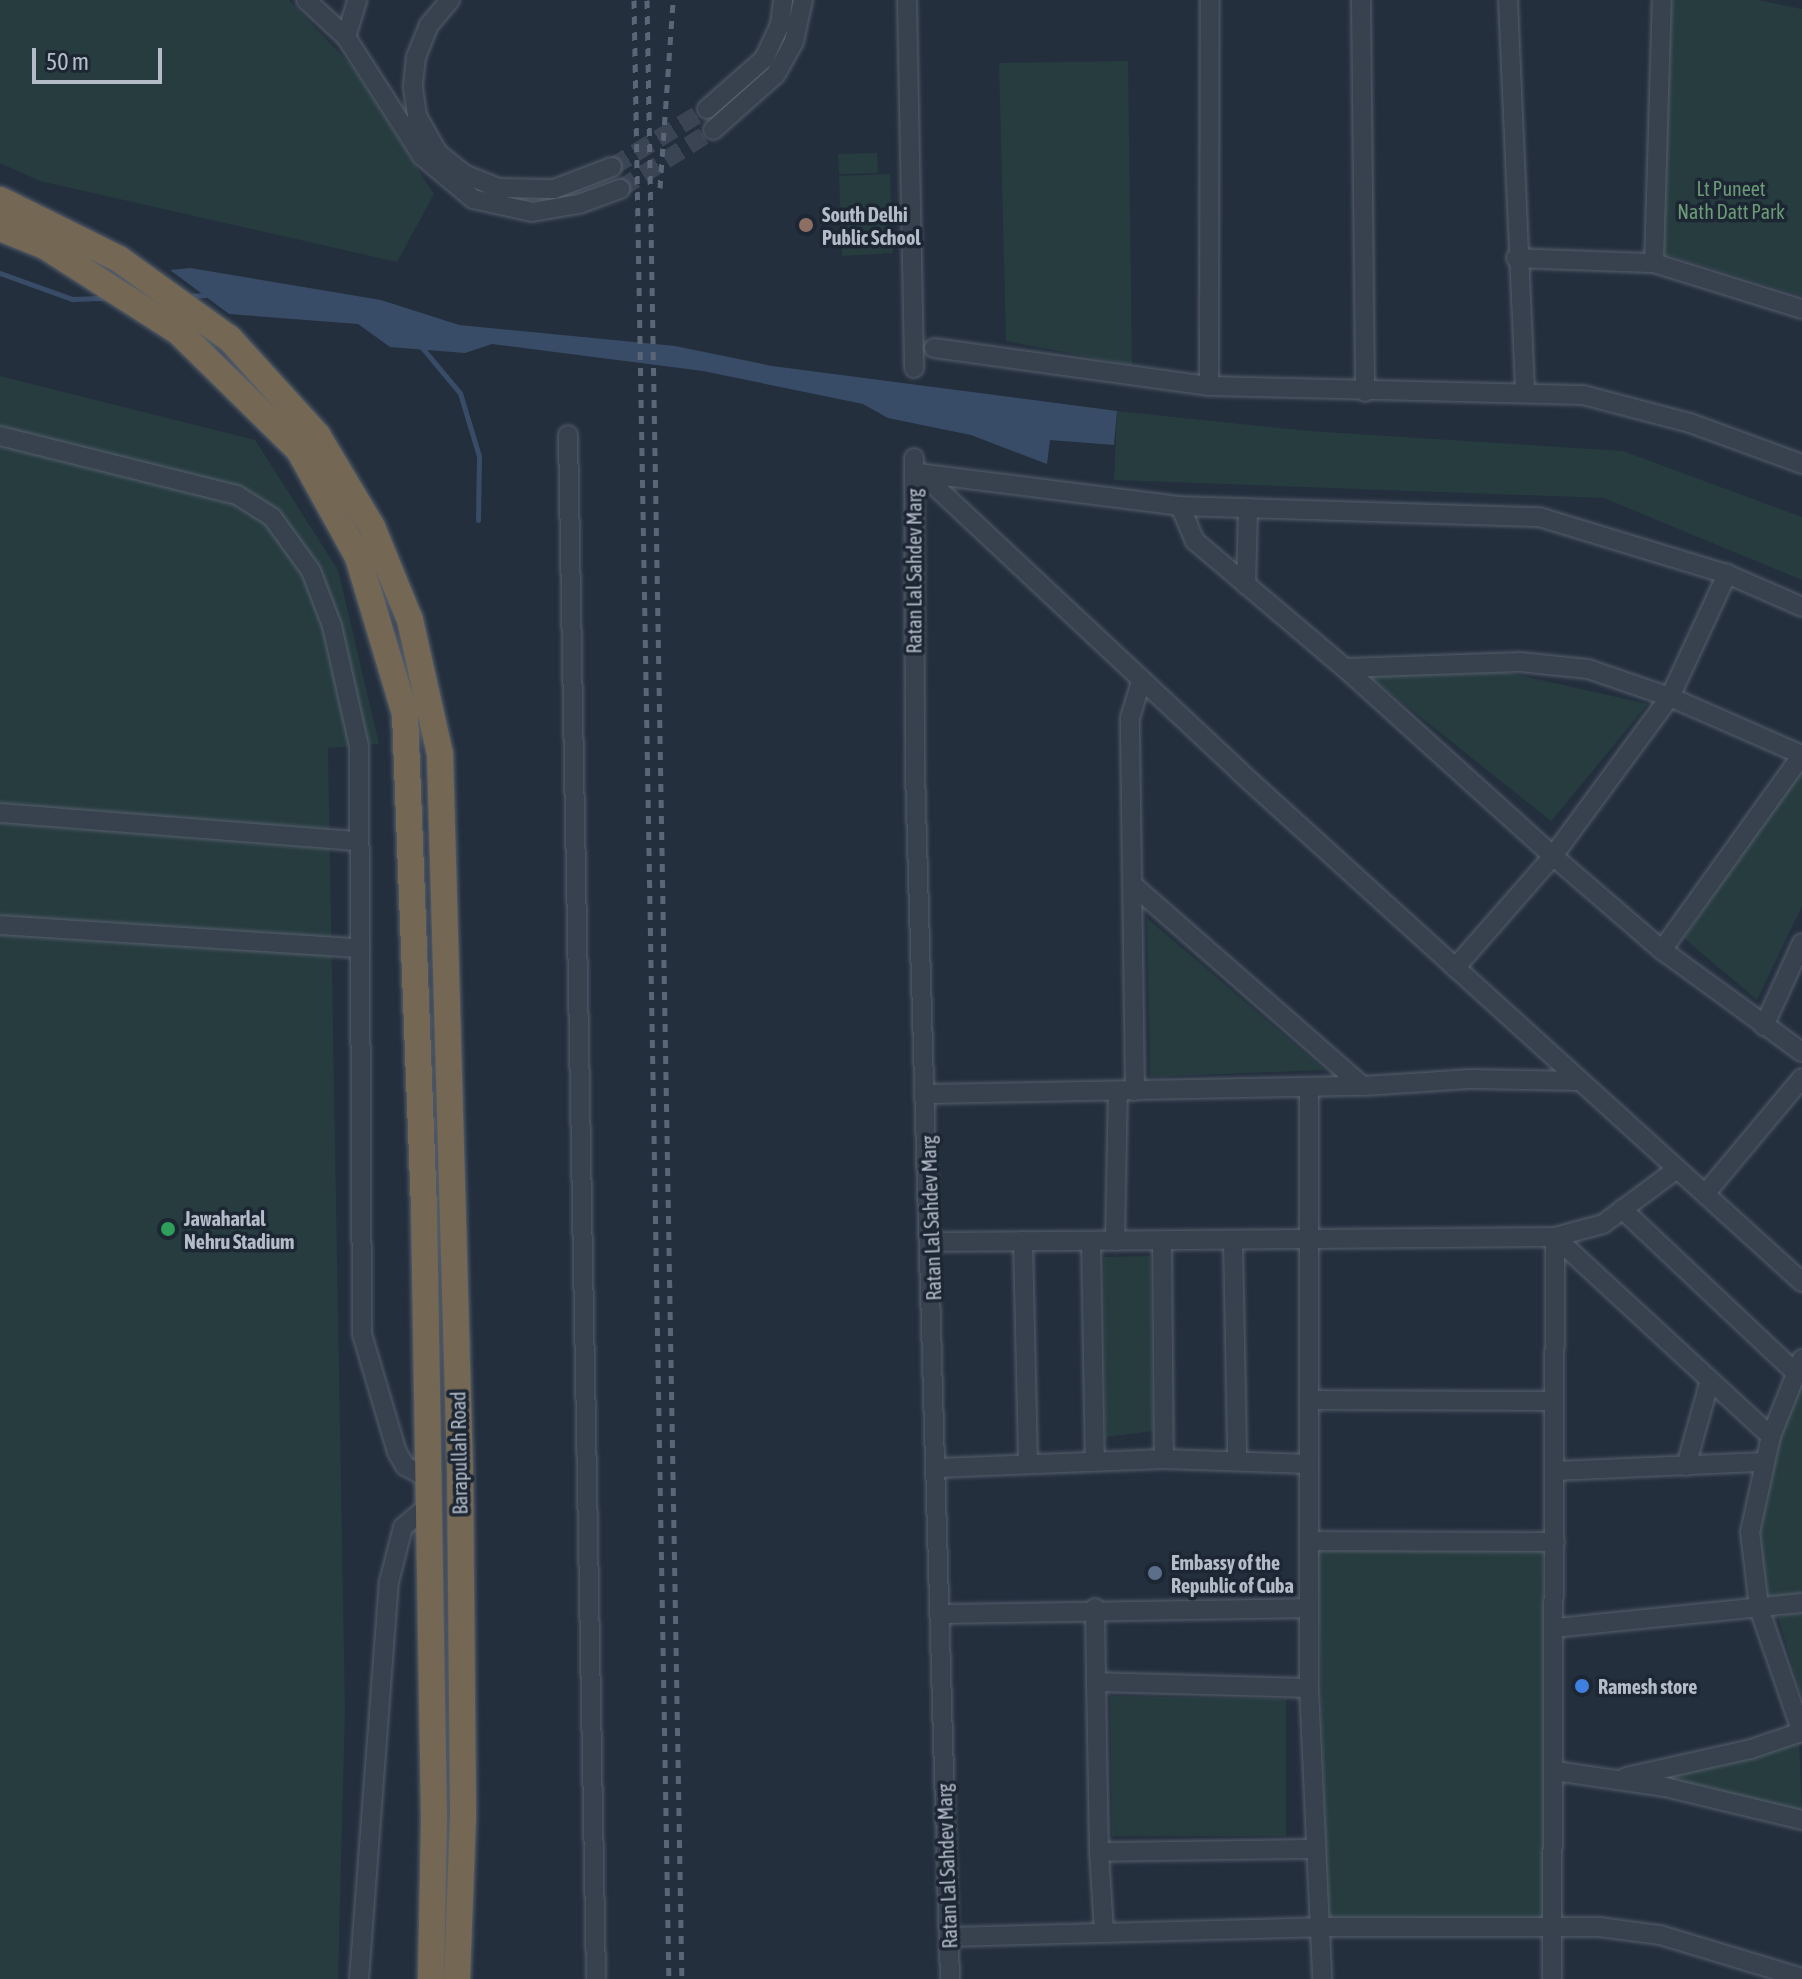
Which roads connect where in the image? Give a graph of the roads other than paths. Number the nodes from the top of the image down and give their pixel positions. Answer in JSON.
{"nodes":[{"id":1,"x":306,"y":0,"type":"edge"},
{"id":2,"x":357,"y":0,"type":"edge"},
{"id":3,"x":450,"y":0,"type":"edge"},
{"id":4,"x":783,"y":0,"type":"edge"},
{"id":5,"x":803,"y":0,"type":"edge"},
{"id":6,"x":907,"y":0,"type":"edge"},
{"id":7,"x":1210,"y":0,"type":"edge"},
{"id":8,"x":1361,"y":0,"type":"edge"},
{"id":9,"x":1508,"y":0,"type":"edge"},
{"id":10,"x":1662,"y":0,"type":"edge"},
{"id":11,"x":346,"y":37,"type":"junction"},
{"id":12,"x":707,"y":109,"type":"tunnel mouth"},
{"id":13,"x":713,"y":130,"type":"tunnel mouth"},
{"id":14,"x":612,"y":167,"type":"tunnel mouth"},
{"id":15,"x":620,"y":189,"type":"tunnel mouth"},
{"id":16,"x":0,"y":200,"type":"edge"},
{"id":17,"x":0,"y":228,"type":"edge"},
{"id":18,"x":1516,"y":258,"type":"junction"},
{"id":19,"x":1654,"y":263,"type":"junction"},
{"id":20,"x":1802,"y":309,"type":"edge"},
{"id":21,"x":934,"y":348,"type":"dead end"},
{"id":22,"x":914,"y":368,"type":"dead end"},
{"id":23,"x":1209,"y":386,"type":"junction"},
{"id":24,"x":1525,"y":390,"type":"junction"},
{"id":25,"x":1365,"y":392,"type":"junction"},
{"id":26,"x":568,"y":435,"type":"dead end"},
{"id":27,"x":0,"y":436,"type":"edge"},
{"id":28,"x":1802,"y":464,"type":"edge"},
{"id":29,"x":918,"y":468,"type":"junction"},
{"id":30,"x":1180,"y":506,"type":"junction"},
{"id":31,"x":1248,"y":508,"type":"junction"},
{"id":32,"x":1727,"y":574,"type":"junction"},
{"id":33,"x":1246,"y":585,"type":"junction"},
{"id":34,"x":1802,"y":607,"type":"edge"},
{"id":35,"x":1345,"y":668,"type":"junction"},
{"id":36,"x":1141,"y":682,"type":"junction"},
{"id":37,"x":1670,"y":697,"type":"junction"},
{"id":38,"x":1802,"y":755,"type":"edge"},
{"id":39,"x":0,"y":813,"type":"edge"},
{"id":40,"x":359,"y":841,"type":"junction"},
{"id":41,"x":1553,"y":856,"type":"junction"},
{"id":42,"x":1133,"y":885,"type":"junction"},
{"id":43,"x":0,"y":925,"type":"edge"},
{"id":44,"x":1802,"y":943,"type":"edge"},
{"id":45,"x":360,"y":948,"type":"junction"},
{"id":46,"x":1662,"y":950,"type":"junction"},
{"id":47,"x":1455,"y":968,"type":"junction"},
{"id":48,"x":1764,"y":1026,"type":"junction"},
{"id":49,"x":1802,"y":1052,"type":"edge"},
{"id":50,"x":1802,"y":1078,"type":"edge"},
{"id":51,"x":1580,"y":1081,"type":"junction"},
{"id":52,"x":1363,"y":1086,"type":"junction"},
{"id":53,"x":1309,"y":1088,"type":"junction"},
{"id":54,"x":1127,"y":1091,"type":"junction"},
{"id":55,"x":928,"y":1094,"type":"junction"},
{"id":56,"x":1677,"y":1169,"type":"junction"},
{"id":57,"x":929,"y":1170,"type":"junction"},
{"id":58,"x":949,"y":1175,"type":"dead end"},
{"id":59,"x":1705,"y":1194,"type":"junction"},
{"id":60,"x":1622,"y":1209,"type":"junction"},
{"id":61,"x":1555,"y":1237,"type":"junction"},
{"id":62,"x":1309,"y":1239,"type":"junction"},
{"id":63,"x":1233,"y":1240,"type":"junction"},
{"id":64,"x":1023,"y":1241,"type":"junction"},
{"id":65,"x":1091,"y":1241,"type":"junction"},
{"id":66,"x":1115,"y":1241,"type":"junction"},
{"id":67,"x":1162,"y":1241,"type":"junction"},
{"id":68,"x":932,"y":1242,"type":"junction"},
{"id":69,"x":1802,"y":1282,"type":"edge"},
{"id":70,"x":1798,"y":1365,"type":"edge"},
{"id":71,"x":1710,"y":1380,"type":"junction"},
{"id":72,"x":1310,"y":1400,"type":"junction"},
{"id":73,"x":1554,"y":1401,"type":"junction"},
{"id":74,"x":1771,"y":1436,"type":"junction"},
{"id":75,"x":1237,"y":1458,"type":"junction"},
{"id":76,"x":1164,"y":1459,"type":"junction"},
{"id":77,"x":1095,"y":1460,"type":"junction"},
{"id":78,"x":1764,"y":1462,"type":"junction"},
{"id":79,"x":1028,"y":1464,"type":"junction"},
{"id":80,"x":1309,"y":1464,"type":"junction"},
{"id":81,"x":1686,"y":1466,"type":"junction"},
{"id":82,"x":937,"y":1468,"type":"junction"},
{"id":83,"x":1555,"y":1471,"type":"junction"},
{"id":84,"x":429,"y":1492,"type":"junction"},
{"id":85,"x":1309,"y":1541,"type":"junction"},
{"id":86,"x":1555,"y":1542,"type":"junction"},
{"id":87,"x":1802,"y":1603,"type":"edge"},
{"id":88,"x":1095,"y":1608,"type":"junction"},
{"id":89,"x":1309,"y":1608,"type":"junction"},
{"id":90,"x":1759,"y":1608,"type":"junction"},
{"id":91,"x":939,"y":1614,"type":"junction"},
{"id":92,"x":1555,"y":1628,"type":"junction"},
{"id":93,"x":1096,"y":1682,"type":"junction"},
{"id":94,"x":1309,"y":1688,"type":"junction"},
{"id":95,"x":1802,"y":1732,"type":"edge"},
{"id":96,"x":1555,"y":1771,"type":"junction"},
{"id":97,"x":1616,"y":1780,"type":"junction"},
{"id":98,"x":1802,"y":1820,"type":"edge"},
{"id":99,"x":1314,"y":1849,"type":"junction"},
{"id":100,"x":1099,"y":1852,"type":"junction"},
{"id":101,"x":1553,"y":1925,"type":"junction"},
{"id":102,"x":1320,"y":1927,"type":"junction"},
{"id":103,"x":1104,"y":1931,"type":"junction"},
{"id":104,"x":949,"y":1937,"type":"junction"},
{"id":105,"x":1802,"y":1978,"type":"edge"},
{"id":106,"x":359,"y":1979,"type":"edge"},
{"id":107,"x":431,"y":1979,"type":"edge"},
{"id":108,"x":457,"y":1979,"type":"edge"},
{"id":109,"x":596,"y":1979,"type":"edge"},
{"id":110,"x":950,"y":1979,"type":"edge"},
{"id":111,"x":1322,"y":1979,"type":"edge"},
{"id":112,"x":1552,"y":1979,"type":"edge"}],
"edges":[{"from":1,"to":11,"type":"street"},
{"from":2,"to":11,"type":"street"},
{"from":3,"to":14,"type":"street"},
{"from":4,"to":12,"type":"street"},
{"from":5,"to":13,"type":"street"},
{"from":6,"to":22,"type":"street"},
{"from":7,"to":23,"type":"street"},
{"from":8,"to":25,"type":"street"},
{"from":9,"to":18,"type":"street"},
{"from":10,"to":19,"type":"street"},
{"from":11,"to":15,"type":"street"},
{"from":16,"to":108,"type":"highway","name":"Barapullah Road"},
{"from":17,"to":84,"type":"highway","name":"Barapullah Road"},
{"from":18,"to":19,"type":"street"},
{"from":18,"to":24,"type":"street"},
{"from":19,"to":20,"type":"street"},
{"from":21,"to":23,"type":"street"},
{"from":23,"to":25,"type":"street"},
{"from":24,"to":25,"type":"street"},
{"from":24,"to":28,"type":"street"},
{"from":26,"to":109,"type":"street"},
{"from":27,"to":40,"type":"street"},
{"from":29,"to":30,"type":"street"},
{"from":29,"to":36,"type":"street"},
{"from":29,"to":55,"type":"street","name":"Ratan Lal Sahdev Marg"},
{"from":30,"to":31,"type":"street"},
{"from":30,"to":33,"type":"street"},
{"from":31,"to":32,"type":"street"},
{"from":31,"to":33,"type":"street"},
{"from":32,"to":34,"type":"street"},
{"from":32,"to":37,"type":"street"},
{"from":33,"to":35,"type":"street"},
{"from":35,"to":37,"type":"street"},
{"from":35,"to":41,"type":"street"},
{"from":36,"to":42,"type":"street"},
{"from":36,"to":47,"type":"street"},
{"from":37,"to":38,"type":"street"},
{"from":37,"to":41,"type":"street"},
{"from":38,"to":46,"type":"street"},
{"from":39,"to":40,"type":"street"},
{"from":40,"to":45,"type":"street"},
{"from":41,"to":46,"type":"street"},
{"from":41,"to":47,"type":"street"},
{"from":42,"to":52,"type":"street"},
{"from":42,"to":54,"type":"street"},
{"from":43,"to":45,"type":"street"},
{"from":44,"to":48,"type":"street"},
{"from":45,"to":84,"type":"street"},
{"from":46,"to":48,"type":"street"},
{"from":47,"to":51,"type":"street"},
{"from":48,"to":49,"type":"street"},
{"from":50,"to":59,"type":"street"},
{"from":51,"to":52,"type":"street"},
{"from":51,"to":56,"type":"street"},
{"from":52,"to":53,"type":"street"},
{"from":53,"to":54,"type":"street"},
{"from":53,"to":62,"type":"street"},
{"from":54,"to":55,"type":"street"},
{"from":54,"to":66,"type":"street"},
{"from":55,"to":57,"type":"street","name":"Ratan Lal Sahdev Marg"},
{"from":56,"to":59,"type":"street"},
{"from":56,"to":60,"type":"street"},
{"from":57,"to":58,"type":"street"},
{"from":57,"to":68,"type":"street","name":"Ratan Lal Sahdev Marg"},
{"from":59,"to":69,"type":"street"},
{"from":60,"to":61,"type":"street"},
{"from":60,"to":70,"type":"street"},
{"from":61,"to":62,"type":"street"},
{"from":61,"to":71,"type":"street"},
{"from":61,"to":73,"type":"street"},
{"from":62,"to":63,"type":"street"},
{"from":62,"to":72,"type":"street"},
{"from":63,"to":67,"type":"street"},
{"from":63,"to":75,"type":"street"},
{"from":64,"to":65,"type":"street"},
{"from":64,"to":68,"type":"street"},
{"from":64,"to":79,"type":"street"},
{"from":65,"to":66,"type":"street"},
{"from":65,"to":77,"type":"street"},
{"from":66,"to":67,"type":"street"},
{"from":67,"to":76,"type":"street"},
{"from":68,"to":82,"type":"street","name":"Ratan Lal Sahdev Marg"},
{"from":70,"to":74,"type":"street"},
{"from":71,"to":74,"type":"street"},
{"from":71,"to":81,"type":"street"},
{"from":72,"to":73,"type":"street"},
{"from":72,"to":80,"type":"street"},
{"from":73,"to":83,"type":"street"},
{"from":74,"to":78,"type":"street"},
{"from":75,"to":76,"type":"street"},
{"from":75,"to":80,"type":"street"},
{"from":76,"to":77,"type":"street"},
{"from":77,"to":79,"type":"street"},
{"from":78,"to":81,"type":"street"},
{"from":78,"to":90,"type":"street"},
{"from":79,"to":82,"type":"street"},
{"from":80,"to":85,"type":"street"},
{"from":81,"to":83,"type":"street"},
{"from":82,"to":91,"type":"street","name":"Ratan Lal Sahdev Marg"},
{"from":83,"to":86,"type":"street"},
{"from":84,"to":106,"type":"street"},
{"from":84,"to":107,"type":"highway","name":"Barapullah Road"},
{"from":85,"to":86,"type":"street"},
{"from":85,"to":89,"type":"street"},
{"from":86,"to":92,"type":"street"},
{"from":87,"to":90,"type":"street"},
{"from":88,"to":89,"type":"street"},
{"from":88,"to":91,"type":"street"},
{"from":88,"to":93,"type":"street"},
{"from":89,"to":94,"type":"street"},
{"from":90,"to":92,"type":"street"},
{"from":90,"to":95,"type":"street"},
{"from":91,"to":104,"type":"street","name":"Ratan Lal Sahdev Marg"},
{"from":92,"to":96,"type":"street"},
{"from":93,"to":94,"type":"street"},
{"from":93,"to":100,"type":"street"},
{"from":94,"to":99,"type":"street"},
{"from":95,"to":97,"type":"street"},
{"from":96,"to":97,"type":"street"},
{"from":96,"to":101,"type":"street"},
{"from":97,"to":98,"type":"street"},
{"from":99,"to":100,"type":"street"},
{"from":99,"to":102,"type":"street"},
{"from":100,"to":103,"type":"street"},
{"from":101,"to":102,"type":"street"},
{"from":101,"to":105,"type":"street"},
{"from":101,"to":112,"type":"street"},
{"from":102,"to":103,"type":"street"},
{"from":102,"to":111,"type":"street"},
{"from":103,"to":104,"type":"street"},
{"from":104,"to":110,"type":"street","name":"Ratan Lal Sahdev Marg"}]}
